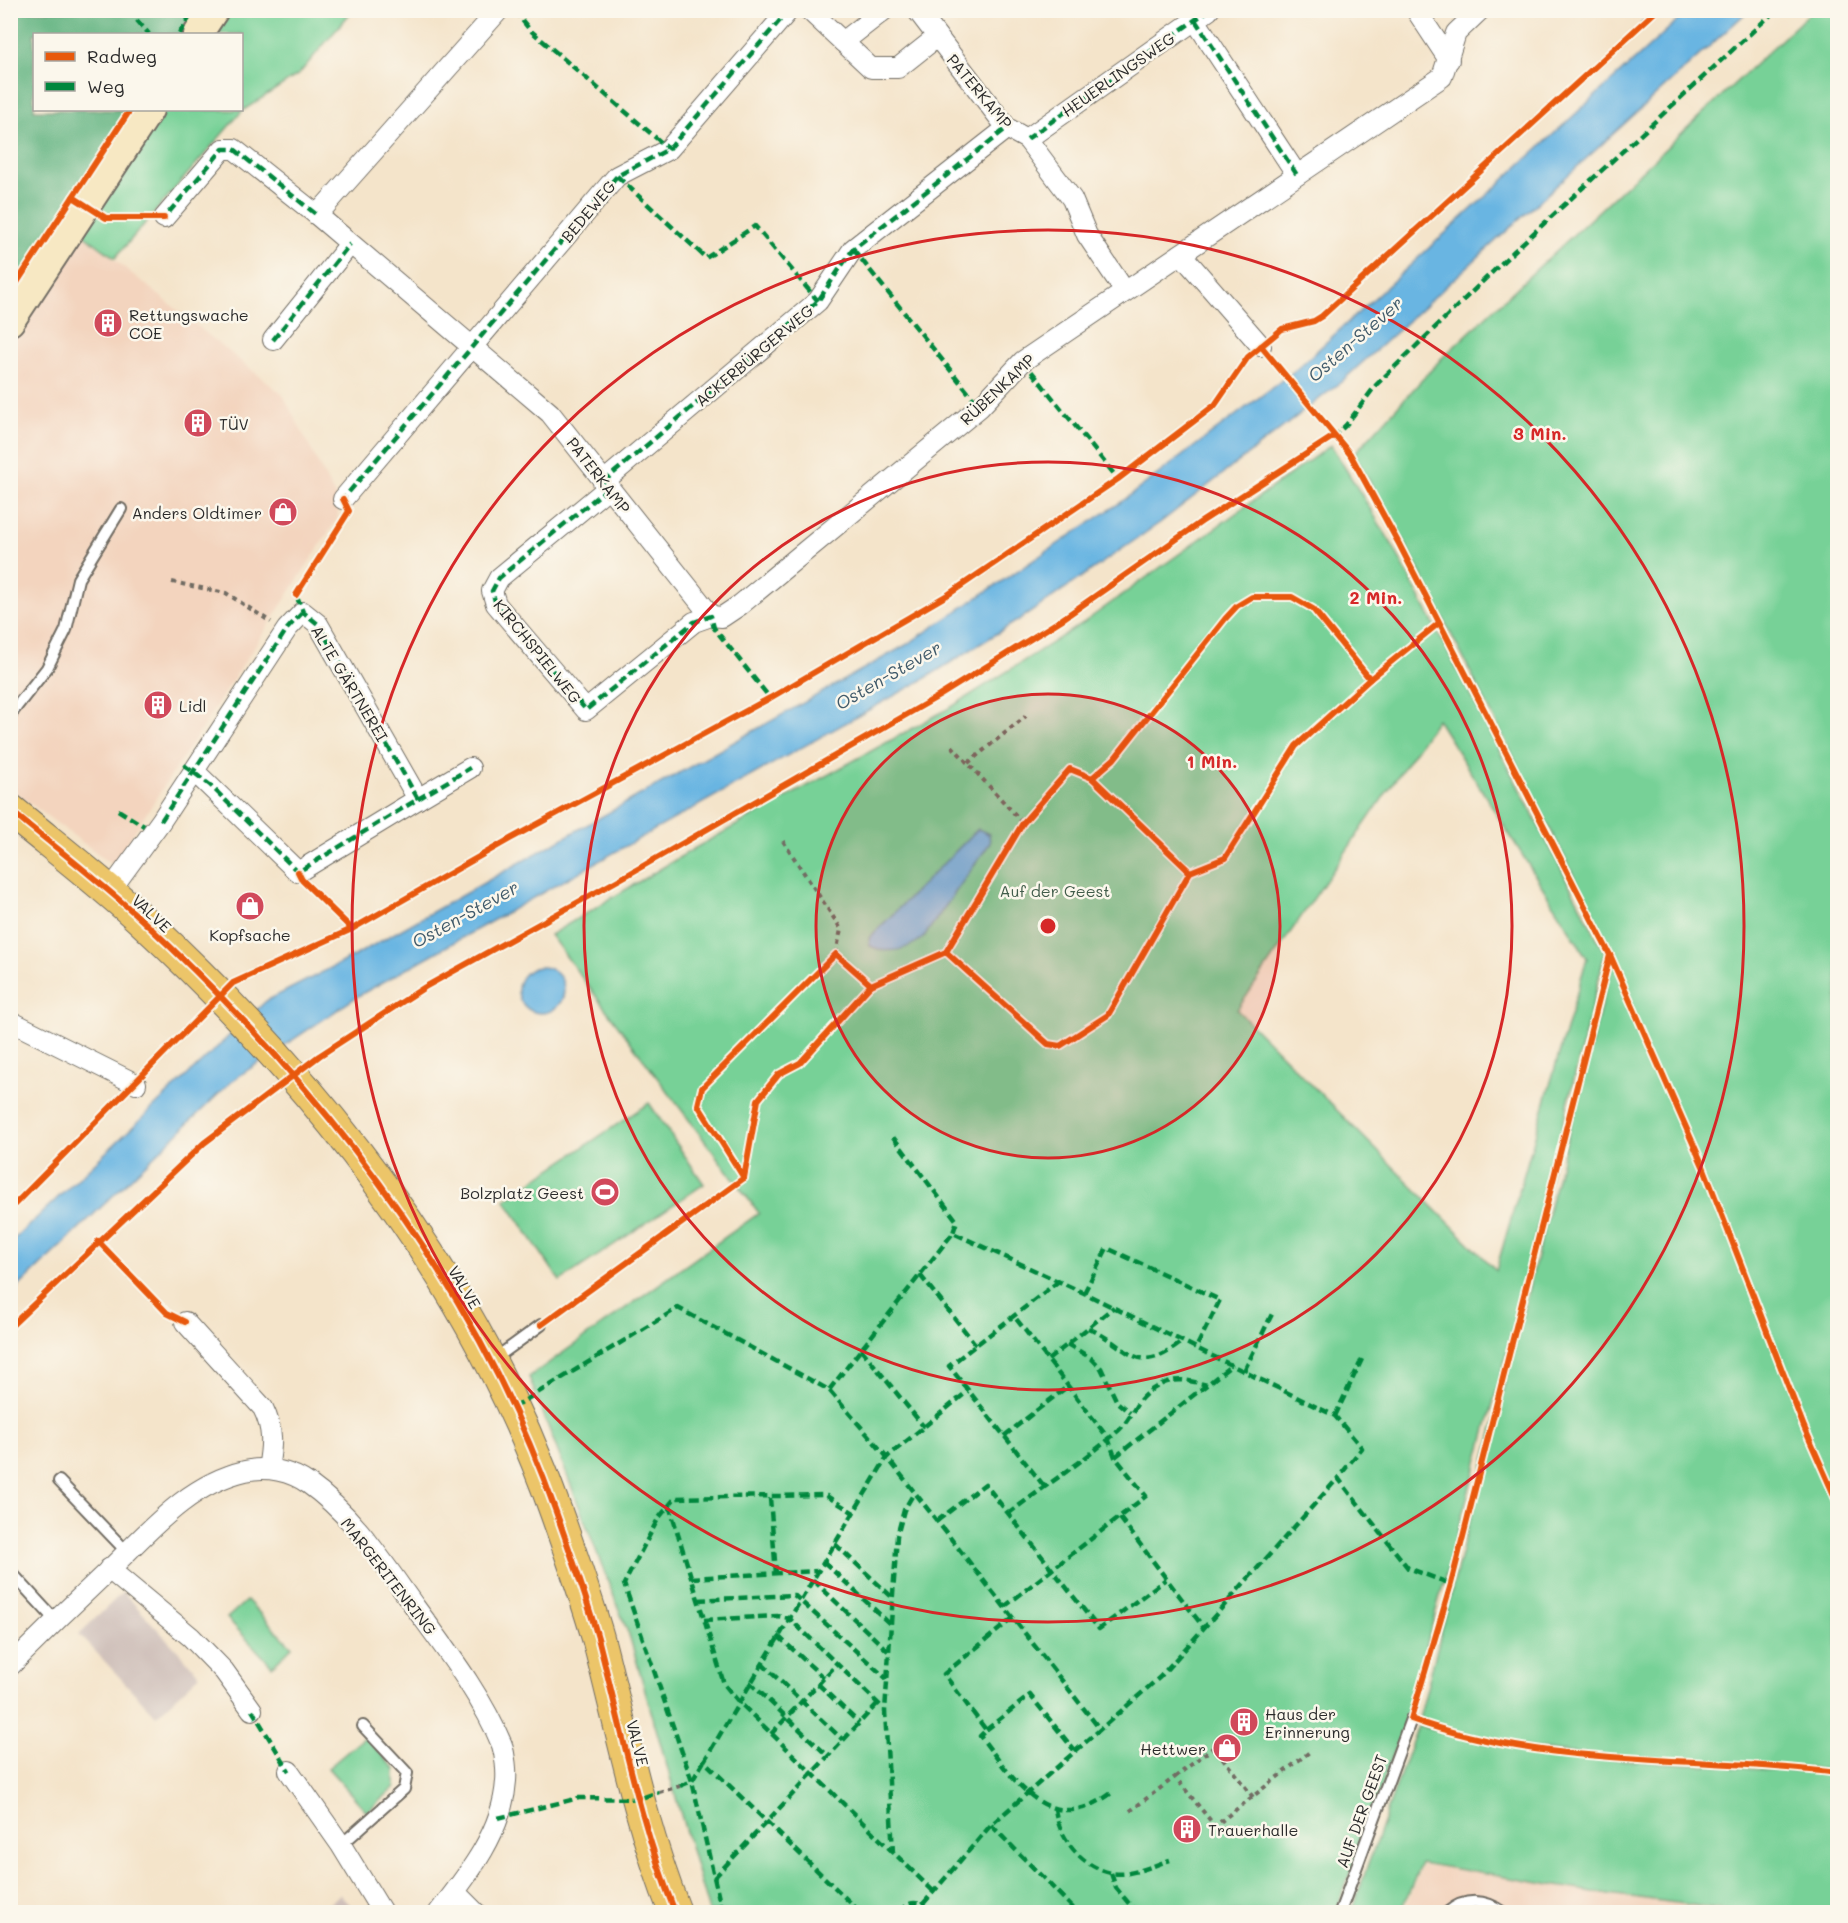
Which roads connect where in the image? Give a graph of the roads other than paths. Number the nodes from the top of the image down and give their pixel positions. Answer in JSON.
{"nodes":[{"id":1,"x":214,"y":10,"type":"edge"},
{"id":2,"x":499,"y":10,"type":"edge"},
{"id":3,"x":789,"y":10,"type":"edge"},
{"id":4,"x":809,"y":10,"type":"edge"},
{"id":5,"x":884,"y":10,"type":"edge"},
{"id":6,"x":917,"y":10,"type":"edge"},
{"id":7,"x":1416,"y":10,"type":"edge"},
{"id":8,"x":1480,"y":10,"type":"edge"},
{"id":9,"x":1202,"y":15,"type":"edge"},
{"id":10,"x":199,"y":33,"type":"edge"},
{"id":11,"x":936,"y":38,"type":"junction"},
{"id":12,"x":843,"y":42,"type":"junction"},
{"id":13,"x":1449,"y":60,"type":"junction"},
{"id":14,"x":148,"y":111,"type":"edge"},
{"id":15,"x":1006,"y":128,"type":"junction"},
{"id":16,"x":1027,"y":138,"type":"junction"},
{"id":17,"x":1297,"y":175,"type":"junction"},
{"id":18,"x":317,"y":215,"type":"junction"},
{"id":19,"x":164,"y":218,"type":"dead end"},
{"id":20,"x":350,"y":244,"type":"junction"},
{"id":21,"x":1181,"y":254,"type":"junction"},
{"id":22,"x":1124,"y":290,"type":"junction"},
{"id":23,"x":10,"y":321,"type":"edge"},
{"id":24,"x":273,"y":340,"type":"dead end"},
{"id":25,"x":1261,"y":346,"type":"dead end"},
{"id":26,"x":473,"y":347,"type":"junction"},
{"id":27,"x":606,"y":485,"type":"junction"},
{"id":28,"x":344,"y":499,"type":"dead end"},
{"id":29,"x":121,"y":509,"type":"dead end"},
{"id":30,"x":711,"y":616,"type":"junction"},
{"id":31,"x":10,"y":715,"type":"edge"},
{"id":32,"x":470,"y":768,"type":"dead end"},
{"id":33,"x":194,"y":771,"type":"junction"},
{"id":34,"x":418,"y":799,"type":"junction"},
{"id":35,"x":10,"y":810,"type":"edge"},
{"id":36,"x":109,"y":892,"type":"junction"},
{"id":37,"x":10,"y":1021,"type":"edge"},
{"id":38,"x":136,"y":1084,"type":"dead end"},
{"id":39,"x":185,"y":1322,"type":"dead end"},
{"id":40,"x":541,"y":1325,"type":"road end"},
{"id":41,"x":492,"y":1361,"type":"junction"},
{"id":42,"x":268,"y":1470,"type":"junction"},
{"id":43,"x":59,"y":1481,"type":"dead end"},
{"id":44,"x":127,"y":1552,"type":"junction"},
{"id":45,"x":109,"y":1569,"type":"junction"},
{"id":46,"x":10,"y":1571,"type":"edge"},
{"id":47,"x":55,"y":1620,"type":"junction"},
{"id":48,"x":10,"y":1666,"type":"edge"},
{"id":49,"x":252,"y":1710,"type":"dead end"},
{"id":50,"x":1411,"y":1719,"type":"dead end"},
{"id":51,"x":363,"y":1726,"type":"dead end"},
{"id":52,"x":290,"y":1771,"type":"dead end"},
{"id":53,"x":341,"y":1845,"type":"junction"},
{"id":54,"x":455,"y":1892,"type":"junction"},
{"id":55,"x":382,"y":1912,"type":"edge"},
{"id":56,"x":439,"y":1912,"type":"edge"},
{"id":57,"x":475,"y":1912,"type":"edge"},
{"id":58,"x":675,"y":1912,"type":"edge"},
{"id":59,"x":1340,"y":1912,"type":"edge"},
{"id":60,"x":1448,"y":1912,"type":"edge"},
{"id":61,"x":1503,"y":1912,"type":"edge"}],
"edges":[{"from":1,"to":10,"type":"main road"},
{"from":2,"to":18,"type":"street"},
{"from":3,"to":26,"type":"street","name":"BEDEWEG"},
{"from":4,"to":12,"type":"street","name":"PATERKAMP"},
{"from":5,"to":12,"type":"street"},
{"from":6,"to":11,"type":"street","name":"PATERKAMP"},
{"from":7,"to":13,"type":"street"},
{"from":8,"to":13,"type":"street","name":"RÜBENKAMP"},
{"from":9,"to":16,"type":"street","name":"HEUERLINGSWEG"},
{"from":9,"to":17,"type":"street"},
{"from":11,"to":12,"type":"street","name":"PATERKAMP"},
{"from":11,"to":15,"type":"street","name":"PATERKAMP"},
{"from":13,"to":17,"type":"street","name":"RÜBENKAMP"},
{"from":14,"to":23,"type":"main road"},
{"from":15,"to":16,"type":"street","name":"PATERKAMP"},
{"from":15,"to":27,"type":"street","name":"ACKERBÜRGERWEG"},
{"from":16,"to":22,"type":"street","name":"PATERKAMP"},
{"from":17,"to":21,"type":"street","name":"RÜBENKAMP"},
{"from":18,"to":19,"type":"street","name":"PATERKAMP"},
{"from":18,"to":20,"type":"street","name":"PATERKAMP"},
{"from":20,"to":24,"type":"street"},
{"from":20,"to":26,"type":"street","name":"PATERKAMP"},
{"from":21,"to":22,"type":"street","name":"RÜBENKAMP"},
{"from":21,"to":25,"type":"street"},
{"from":22,"to":30,"type":"street","name":"RÜBENKAMP"},
{"from":26,"to":27,"type":"street","name":"PATERKAMP"},
{"from":26,"to":28,"type":"street"},
{"from":27,"to":30,"type":"street","name":"PATERKAMP"},
{"from":27,"to":30,"type":"street","name":"KIRCHSPIELWEG"},
{"from":29,"to":31,"type":"lane"},
{"from":32,"to":34,"type":"street"},
{"from":33,"to":34,"type":"street"},
{"from":33,"to":34,"type":"street","name":"ALTE GÄRTNEREI"},
{"from":33,"to":36,"type":"street","name":"ALTE GÄRTNEREI"},
{"from":35,"to":36,"type":"main road","name":"VALVE"},
{"from":36,"to":41,"type":"main road","name":"VALVE"},
{"from":37,"to":38,"type":"street"},
{"from":39,"to":42,"type":"street"},
{"from":40,"to":41,"type":"lane"},
{"from":41,"to":58,"type":"main road","name":"VALVE"},
{"from":42,"to":44,"type":"street","name":"MARGERITENRING"},
{"from":42,"to":54,"type":"street","name":"MARGERITENRING"},
{"from":43,"to":44,"type":"lane"},
{"from":44,"to":45,"type":"street","name":"MARGERITENRING"},
{"from":45,"to":47,"type":"street","name":"MARGERITENRING"},
{"from":45,"to":49,"type":"street"},
{"from":46,"to":47,"type":"lane"},
{"from":47,"to":48,"type":"street","name":"MARGERITENRING"},
{"from":50,"to":59,"type":"lane","name":"AUF DER GEEST"},
{"from":51,"to":53,"type":"lane"},
{"from":52,"to":53,"type":"street"},
{"from":53,"to":55,"type":"street"},
{"from":54,"to":56,"type":"street","name":"MARGERITENRING"},
{"from":54,"to":57,"type":"street"},
{"from":60,"to":61,"type":"lane"}]}
